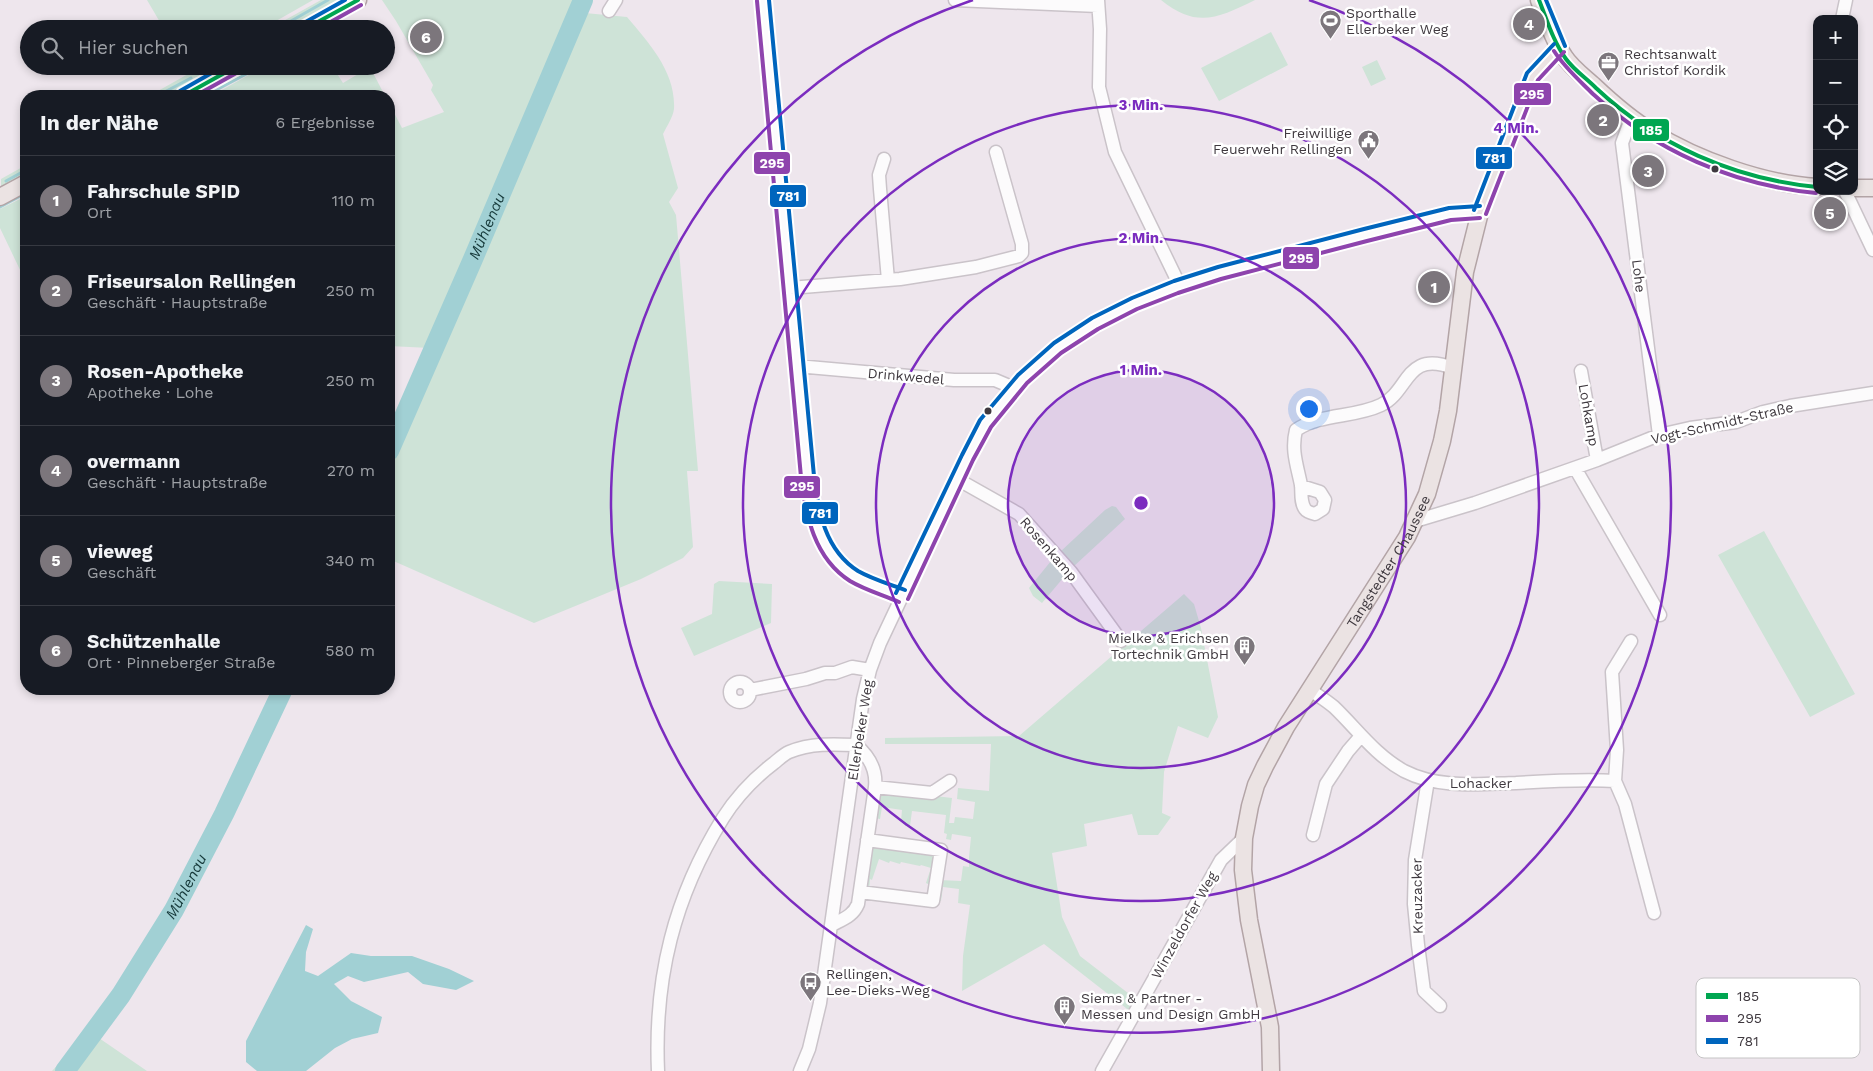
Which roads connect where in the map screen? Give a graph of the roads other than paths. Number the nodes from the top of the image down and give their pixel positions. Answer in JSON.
{"nodes":[{"id":1,"x":358,"y":0,"type":"edge"},
{"id":2,"x":616,"y":0,"type":"edge"},
{"id":3,"x":764,"y":0,"type":"edge"},
{"id":4,"x":955,"y":0,"type":"edge"},
{"id":5,"x":1539,"y":0,"type":"edge"},
{"id":6,"x":1846,"y":0,"type":"edge"},
{"id":7,"x":1098,"y":3,"type":"edge"},
{"id":8,"x":609,"y":11,"type":"dead end"},
{"id":9,"x":1843,"y":15,"type":"edge"},
{"id":10,"x":321,"y":20,"type":"edge"},
{"id":11,"x":1559,"y":48,"type":"junction"},
{"id":12,"x":221,"y":75,"type":"edge"},
{"id":13,"x":194,"y":90,"type":"edge"},
{"id":14,"x":1635,"y":121,"type":"junction"},
{"id":15,"x":996,"y":152,"type":"dead end"},
{"id":16,"x":884,"y":159,"type":"dead end"},
{"id":17,"x":20,"y":186,"type":"edge"},
{"id":18,"x":1813,"y":187,"type":"edge"},
{"id":19,"x":1858,"y":188,"type":"edge"},
{"id":20,"x":1873,"y":188,"type":"edge"},
{"id":21,"x":1847,"y":195,"type":"edge"},
{"id":22,"x":0,"y":197,"type":"edge"},
{"id":23,"x":1480,"y":212,"type":"junction"},
{"id":24,"x":1873,"y":250,"type":"edge"},
{"id":25,"x":888,"y":280,"type":"junction"},
{"id":26,"x":1179,"y":284,"type":"junction"},
{"id":27,"x":790,"y":288,"type":"junction"},
{"id":28,"x":797,"y":366,"type":"junction"},
{"id":29,"x":1454,"y":368,"type":"junction"},
{"id":30,"x":1581,"y":371,"type":"dead end"},
{"id":31,"x":1014,"y":388,"type":"junction"},
{"id":32,"x":1873,"y":393,"type":"edge"},
{"id":33,"x":1659,"y":435,"type":"junction"},
{"id":34,"x":1597,"y":460,"type":"junction"},
{"id":35,"x":1575,"y":468,"type":"junction"},
{"id":36,"x":957,"y":479,"type":"junction"},
{"id":37,"x":1301,"y":486,"type":"dead end"},
{"id":38,"x":1415,"y":521,"type":"junction"},
{"id":39,"x":902,"y":596,"type":"junction"},
{"id":40,"x":1660,"y":615,"type":"dead end"},
{"id":41,"x":1121,"y":641,"type":"dead end"},
{"id":42,"x":1631,"y":641,"type":"dead end"},
{"id":43,"x":870,"y":670,"type":"junction"},
{"id":44,"x":750,"y":690,"type":"dead end"},
{"id":45,"x":1309,"y":690,"type":"junction"},
{"id":46,"x":1361,"y":736,"type":"junction"},
{"id":47,"x":856,"y":745,"type":"junction"},
{"id":48,"x":1428,"y":780,"type":"junction"},
{"id":49,"x":950,"y":781,"type":"dead end"},
{"id":50,"x":1615,"y":781,"type":"junction"},
{"id":51,"x":875,"y":787,"type":"junction"},
{"id":52,"x":1313,"y":836,"type":"dead end"},
{"id":53,"x":1244,"y":838,"type":"junction"},
{"id":54,"x":867,"y":840,"type":"junction"},
{"id":55,"x":860,"y":892,"type":"junction"},
{"id":56,"x":1654,"y":913,"type":"dead end"},
{"id":57,"x":832,"y":925,"type":"junction"},
{"id":58,"x":1440,"y":1006,"type":"dead end"},
{"id":59,"x":658,"y":1071,"type":"edge"},
{"id":60,"x":800,"y":1071,"type":"edge"},
{"id":61,"x":1102,"y":1071,"type":"edge"},
{"id":62,"x":1271,"y":1071,"type":"edge"}],
"edges":[{"from":1,"to":10,"type":"main road"},
{"from":2,"to":8,"type":"street"},
{"from":3,"to":27,"type":"street"},
{"from":4,"to":7,"type":"street"},
{"from":5,"to":11,"type":"main road"},
{"from":6,"to":9,"type":"street"},
{"from":7,"to":26,"type":"street"},
{"from":11,"to":14,"type":"main road"},
{"from":11,"to":23,"type":"main road","name":"Tangstedter Chaussee"},
{"from":12,"to":13,"type":"main road"},
{"from":14,"to":18,"type":"main road"},
{"from":14,"to":33,"type":"street","name":"Lohe"},
{"from":15,"to":25,"type":"street"},
{"from":16,"to":25,"type":"street"},
{"from":17,"to":22,"type":"main road"},
{"from":19,"to":20,"type":"main road"},
{"from":21,"to":24,"type":"street"},
{"from":23,"to":26,"type":"street","name":"Ellerbeker Weg"},
{"from":23,"to":29,"type":"main road","name":"Tangstedter Chaussee"},
{"from":25,"to":27,"type":"street"},
{"from":26,"to":31,"type":"street","name":"Ellerbeker Weg"},
{"from":27,"to":28,"type":"street"},
{"from":28,"to":31,"type":"street","name":"Drinkwedel"},
{"from":28,"to":39,"type":"street"},
{"from":29,"to":37,"type":"street"},
{"from":29,"to":38,"type":"main road","name":"Tangstedter Chaussee"},
{"from":30,"to":34,"type":"street","name":"Lohkamp"},
{"from":31,"to":36,"type":"street","name":"Ellerbeker Weg"},
{"from":32,"to":33,"type":"street","name":"Vogt-Schmidt-Straße"},
{"from":33,"to":34,"type":"street","name":"Vogt-Schmidt-Straße"},
{"from":34,"to":35,"type":"street","name":"Vogt-Schmidt-Straße"},
{"from":35,"to":38,"type":"street","name":"Vogt-Schmidt-Straße"},
{"from":35,"to":40,"type":"street"},
{"from":36,"to":39,"type":"street","name":"Ellerbeker Weg"},
{"from":36,"to":41,"type":"street","name":"Rosenkamp"},
{"from":38,"to":45,"type":"main road","name":"Tangstedter Chaussee"},
{"from":39,"to":43,"type":"street","name":"Ellerbeker Weg"},
{"from":42,"to":50,"type":"street"},
{"from":43,"to":44,"type":"street"},
{"from":43,"to":47,"type":"street","name":"Ellerbeker Weg"},
{"from":45,"to":46,"type":"street","name":"Lohacker"},
{"from":45,"to":53,"type":"main road","name":"Tangstedter Chaussee"},
{"from":46,"to":48,"type":"street","name":"Lohacker"},
{"from":46,"to":52,"type":"street"},
{"from":47,"to":51,"type":"street"},
{"from":47,"to":57,"type":"street","name":"Ellerbeker Weg"},
{"from":47,"to":59,"type":"street"},
{"from":48,"to":50,"type":"street","name":"Lohacker"},
{"from":48,"to":58,"type":"street","name":"Kreuzacker"},
{"from":49,"to":51,"type":"street"},
{"from":50,"to":56,"type":"street"},
{"from":51,"to":54,"type":"street"},
{"from":53,"to":61,"type":"street","name":"Winzeldorfer Weg"},
{"from":53,"to":62,"type":"main road","name":"Tangstedter Chaussee"},
{"from":54,"to":55,"type":"street"},
{"from":54,"to":55,"type":"street"},
{"from":55,"to":57,"type":"street"},
{"from":57,"to":60,"type":"street","name":"Ellerbeker Weg"}]}
